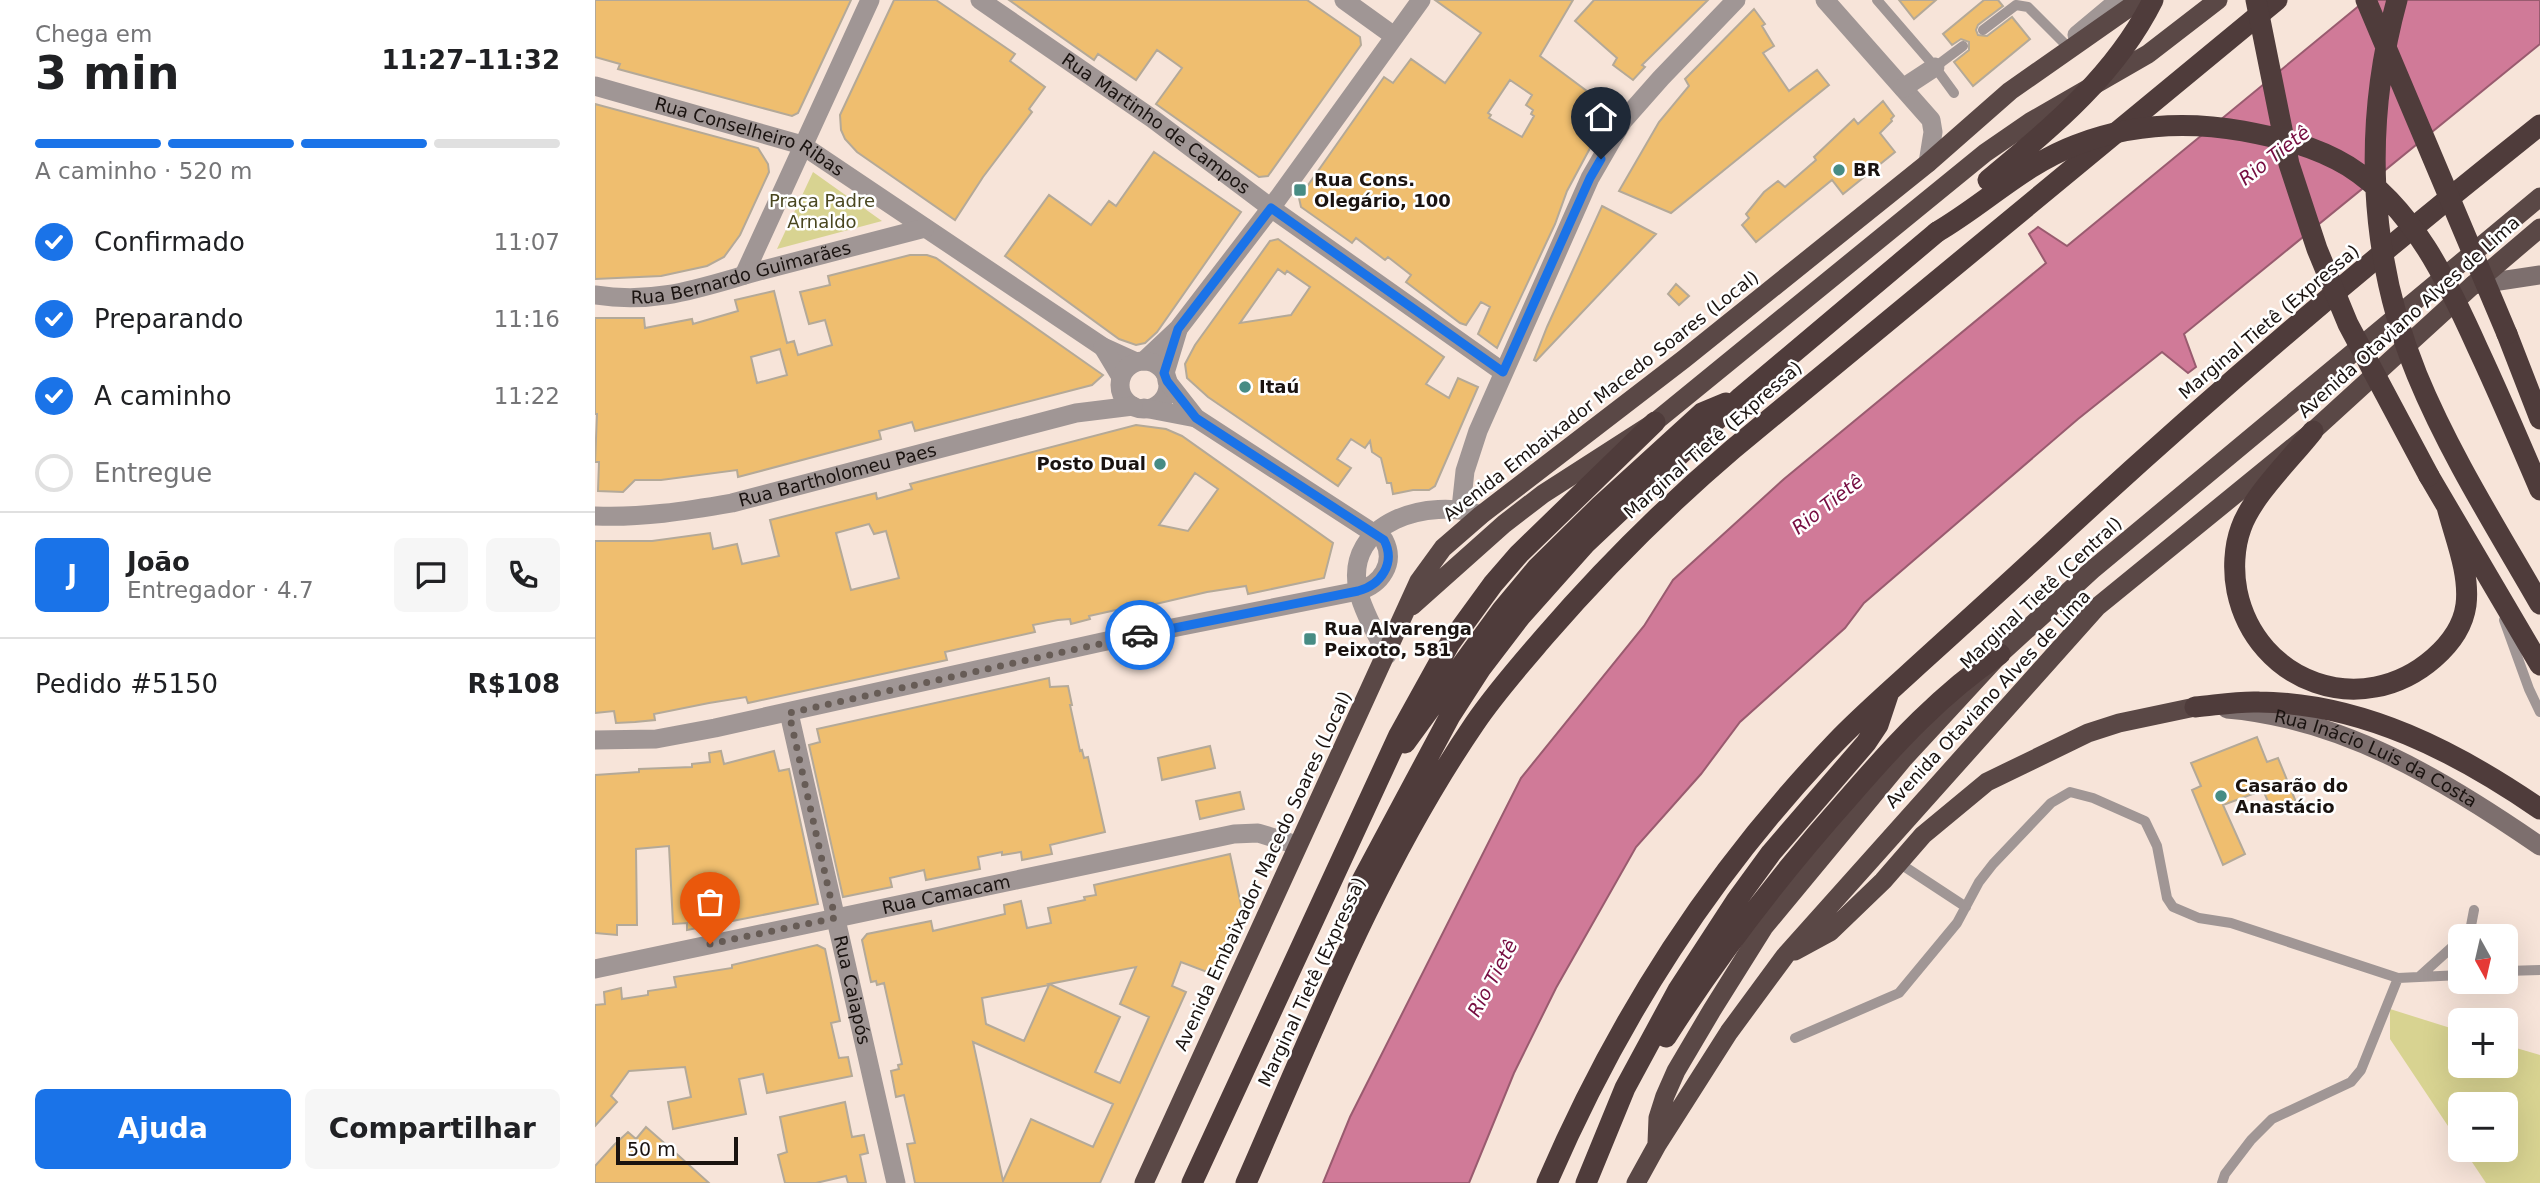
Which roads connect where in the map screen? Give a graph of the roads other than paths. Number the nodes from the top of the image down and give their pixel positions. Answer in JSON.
{"nodes":[{"id":1,"x":870,"y":0,"type":"edge"},
{"id":2,"x":980,"y":0,"type":"edge"},
{"id":3,"x":1344,"y":0,"type":"edge"},
{"id":4,"x":1421,"y":0,"type":"edge"},
{"id":5,"x":1736,"y":0,"type":"edge"},
{"id":6,"x":1877,"y":0,"type":"edge"},
{"id":7,"x":2119,"y":0,"type":"edge"},
{"id":8,"x":2140,"y":0,"type":"edge"},
{"id":9,"x":2153,"y":0,"type":"edge"},
{"id":10,"x":2218,"y":0,"type":"edge"},
{"id":11,"x":2256,"y":0,"type":"edge"},
{"id":12,"x":2277,"y":0,"type":"edge"},
{"id":13,"x":2366,"y":0,"type":"edge"},
{"id":14,"x":2397,"y":0,"type":"edge"},
{"id":15,"x":1829,"y":2,"type":"edge"},
{"id":16,"x":1983,"y":30,"type":"dead end"},
{"id":17,"x":1394,"y":36,"type":"junction"},
{"id":18,"x":2065,"y":44,"type":"junction"},
{"id":19,"x":1963,"y":46,"type":"dead end"},
{"id":20,"x":1935,"y":67,"type":"junction"},
{"id":21,"x":2037,"y":72,"type":"junction"},
{"id":22,"x":595,"y":86,"type":"edge"},
{"id":23,"x":1903,"y":88,"type":"junction"},
{"id":24,"x":1954,"y":93,"type":"dead end"},
{"id":25,"x":2540,"y":125,"type":"edge"},
{"id":26,"x":802,"y":145,"type":"junction"},
{"id":27,"x":1928,"y":163,"type":"junction"},
{"id":28,"x":2540,"y":197,"type":"edge"},
{"id":29,"x":1271,"y":208,"type":"junction"},
{"id":30,"x":925,"y":228,"type":"junction"},
{"id":31,"x":2540,"y":228,"type":"edge"},
{"id":32,"x":1937,"y":232,"type":"junction"},
{"id":33,"x":744,"y":275,"type":"junction"},
{"id":34,"x":2540,"y":275,"type":"edge"},
{"id":35,"x":2473,"y":285,"type":"junction"},
{"id":36,"x":595,"y":295,"type":"edge"},
{"id":37,"x":1178,"y":329,"type":"junction"},
{"id":38,"x":1103,"y":347,"type":"junction"},
{"id":39,"x":1140,"y":362,"type":"junction"},
{"id":40,"x":1503,"y":372,"type":"junction"},
{"id":41,"x":1166,"y":377,"type":"junction"},
{"id":42,"x":1121,"y":380,"type":"junction"},
{"id":43,"x":1741,"y":397,"type":"junction"},
{"id":44,"x":1138,"y":407,"type":"junction"},
{"id":45,"x":1076,"y":413,"type":"junction"},
{"id":46,"x":1196,"y":418,"type":"junction"},
{"id":47,"x":2540,"y":419,"type":"edge"},
{"id":48,"x":1655,"y":422,"type":"junction"},
{"id":49,"x":2313,"y":431,"type":"junction"},
{"id":50,"x":2540,"y":490,"type":"edge"},
{"id":51,"x":2447,"y":507,"type":"junction"},
{"id":52,"x":1461,"y":508,"type":"junction"},
{"id":53,"x":1481,"y":515,"type":"junction"},
{"id":54,"x":595,"y":516,"type":"edge"},
{"id":55,"x":1374,"y":534,"type":"junction"},
{"id":56,"x":2490,"y":580,"type":"junction"},
{"id":57,"x":1358,"y":591,"type":"junction"},
{"id":58,"x":2540,"y":604,"type":"edge"},
{"id":59,"x":1407,"y":610,"type":"junction"},
{"id":60,"x":2000,"y":654,"type":"junction"},
{"id":61,"x":1387,"y":655,"type":"junction"},
{"id":62,"x":2540,"y":665,"type":"edge"},
{"id":63,"x":1888,"y":692,"type":"junction"},
{"id":64,"x":2196,"y":707,"type":"junction"},
{"id":65,"x":2540,"y":712,"type":"edge"},
{"id":66,"x":789,"y":713,"type":"junction"},
{"id":67,"x":595,"y":740,"type":"edge"},
{"id":68,"x":1380,"y":774,"type":"junction"},
{"id":69,"x":2540,"y":809,"type":"edge"},
{"id":70,"x":1297,"y":845,"type":"junction"},
{"id":71,"x":2540,"y":846,"type":"edge"},
{"id":72,"x":1899,"y":863,"type":"junction"},
{"id":73,"x":1966,"y":907,"type":"junction"},
{"id":74,"x":2474,"y":910,"type":"dead end"},
{"id":75,"x":835,"y":918,"type":"junction"},
{"id":76,"x":2471,"y":924,"type":"edge"},
{"id":77,"x":1358,"y":927,"type":"junction"},
{"id":78,"x":2448,"y":951,"type":"edge"},
{"id":79,"x":1785,"y":956,"type":"junction"},
{"id":80,"x":600,"y":965,"type":"edge"},
{"id":81,"x":2540,"y":970,"type":"edge"},
{"id":82,"x":2518,"y":971,"type":"edge"},
{"id":83,"x":2420,"y":976,"type":"junction"},
{"id":84,"x":2448,"y":977,"type":"edge"},
{"id":85,"x":2398,"y":978,"type":"junction"},
{"id":86,"x":1795,"y":1038,"type":"dead end"},
{"id":87,"x":1625,"y":1088,"type":"junction"},
{"id":88,"x":1657,"y":1144,"type":"junction"},
{"id":89,"x":896,"y":1183,"type":"edge"},
{"id":90,"x":1144,"y":1183,"type":"edge"},
{"id":91,"x":1192,"y":1183,"type":"edge"},
{"id":92,"x":1246,"y":1183,"type":"edge"},
{"id":93,"x":1547,"y":1183,"type":"edge"},
{"id":94,"x":1586,"y":1183,"type":"edge"},
{"id":95,"x":1636,"y":1183,"type":"edge"},
{"id":96,"x":2222,"y":1183,"type":"edge"}],
"edges":[{"from":1,"to":26,"type":"street"},
{"from":2,"to":29,"type":"street","name":"Rua Martinho de Campos"},
{"from":3,"to":17,"type":"street"},
{"from":4,"to":17,"type":"street"},
{"from":5,"to":40,"type":"street"},
{"from":6,"to":20,"type":"lane"},
{"from":7,"to":18,"type":"street"},
{"from":8,"to":21,"type":"highway","name":"Avenida Embaixador Macedo Soares (Local)"},
{"from":9,"to":32,"type":"highway","bridge":true},
{"from":10,"to":48,"type":"highway"},
{"from":11,"to":51,"type":"highway","bridge":true},
{"from":12,"to":77,"type":"highway","name":"Marginal Tietê (Expressa)"},
{"from":13,"to":47,"type":"highway","bridge":true},
{"from":14,"to":58,"type":"highway","bridge":true},
{"from":15,"to":23,"type":"street"},
{"from":16,"to":18,"type":"lane"},
{"from":17,"to":29,"type":"street"},
{"from":18,"to":21,"type":"street"},
{"from":19,"to":20,"type":"lane"},
{"from":20,"to":23,"type":"street"},
{"from":20,"to":24,"type":"lane"},
{"from":21,"to":27,"type":"highway","name":"Avenida Embaixador Macedo Soares (Local)"},
{"from":22,"to":26,"type":"street","name":"Rua Conselheiro Ribas"},
{"from":23,"to":27,"type":"street"},
{"from":25,"to":63,"type":"highway","name":"Marginal Tietê (Expressa)"},
{"from":26,"to":30,"type":"street","name":"Rua Conselheiro Ribas"},
{"from":26,"to":33,"type":"street"},
{"from":27,"to":53,"type":"highway","name":"Avenida Embaixador Macedo Soares (Local)"},
{"from":28,"to":60,"type":"highway","name":"Marginal Tietê (Central)"},
{"from":29,"to":37,"type":"street"},
{"from":29,"to":40,"type":"street","name":"Rua Martinho de Campos"},
{"from":30,"to":33,"type":"street","name":"Rua Bernardo Guimarães"},
{"from":30,"to":38,"type":"street","name":"Rua Conselheiro Ribas"},
{"from":31,"to":35,"type":"highway","name":"Avenida Otaviano Alves de Lima"},
{"from":32,"to":43,"type":"highway"},
{"from":32,"to":50,"type":"highway","bridge":true},
{"from":33,"to":36,"type":"street","name":"Rua Bernardo Guimarães"},
{"from":34,"to":35,"type":"main road"},
{"from":35,"to":49,"type":"highway","name":"Avenida Otaviano Alves de Lima"},
{"from":37,"to":39,"type":"street"},
{"from":37,"to":41,"type":"street"},
{"from":38,"to":39,"type":"street","name":"Rua Conselheiro Ribas"},
{"from":38,"to":42,"type":"street","name":"Rua Conselheiro Ribas"},
{"from":39,"to":41,"type":"street"},
{"from":39,"to":42,"type":"street"},
{"from":40,"to":52,"type":"street"},
{"from":41,"to":44,"type":"street"},
{"from":41,"to":46,"type":"street"},
{"from":42,"to":44,"type":"street"},
{"from":42,"to":45,"type":"street","name":"Rua Bartholomeu Paes"},
{"from":43,"to":68,"type":"highway"},
{"from":43,"to":77,"type":"highway"},
{"from":44,"to":45,"type":"street","name":"Rua Bartholomeu Paes"},
{"from":44,"to":46,"type":"street"},
{"from":45,"to":54,"type":"street","name":"Rua Bartholomeu Paes"},
{"from":46,"to":55,"type":"street"},
{"from":48,"to":59,"type":"highway"},
{"from":48,"to":68,"type":"highway"},
{"from":49,"to":51,"type":"highway"},
{"from":49,"to":79,"type":"highway","name":"Avenida Otaviano Alves de Lima"},
{"from":51,"to":56,"type":"highway"},
{"from":52,"to":53,"type":"street"},
{"from":52,"to":55,"type":"street"},
{"from":53,"to":59,"type":"highway","name":"Avenida Embaixador Macedo Soares (Local)"},
{"from":55,"to":57,"type":"street"},
{"from":55,"to":57,"type":"street"},
{"from":56,"to":62,"type":"highway"},
{"from":56,"to":65,"type":"lane"},
{"from":57,"to":61,"type":"street"},
{"from":57,"to":66,"type":"street"},
{"from":59,"to":61,"type":"highway","name":"Avenida Embaixador Macedo Soares (Local)"},
{"from":60,"to":87,"type":"highway"},
{"from":60,"to":88,"type":"highway","name":"Marginal Tietê (Central)"},
{"from":61,"to":70,"type":"highway","name":"Avenida Embaixador Macedo Soares (Local)"},
{"from":63,"to":87,"type":"highway"},
{"from":63,"to":93,"type":"highway","name":"Marginal Tietê (Expressa)"},
{"from":64,"to":69,"type":"highway"},
{"from":64,"to":71,"type":"main road","name":"Rua Inácio Luis da Costa"},
{"from":64,"to":72,"type":"highway"},
{"from":66,"to":67,"type":"street"},
{"from":66,"to":75,"type":"street","name":"Rua Caiapós"},
{"from":68,"to":91,"type":"highway"},
{"from":70,"to":75,"type":"street","name":"Rua Camacam"},
{"from":70,"to":90,"type":"highway","name":"Avenida Embaixador Macedo Soares (Local)"},
{"from":72,"to":73,"type":"lane"},
{"from":72,"to":79,"type":"highway"},
{"from":73,"to":85,"type":"lane"},
{"from":73,"to":86,"type":"lane"},
{"from":74,"to":76,"type":"lane"},
{"from":75,"to":80,"type":"street","name":"Rua Camacam"},
{"from":75,"to":89,"type":"street","name":"Rua Caiapós"},
{"from":77,"to":92,"type":"highway","name":"Marginal Tietê (Expressa)"},
{"from":78,"to":83,"type":"lane"},
{"from":79,"to":88,"type":"highway","name":"Avenida Otaviano Alves de Lima"},
{"from":81,"to":82,"type":"lane"},
{"from":83,"to":84,"type":"lane"},
{"from":83,"to":85,"type":"lane"},
{"from":85,"to":96,"type":"lane"},
{"from":87,"to":94,"type":"highway"},
{"from":88,"to":95,"type":"highway","name":"Avenida Otaviano Alves de Lima"}]}
